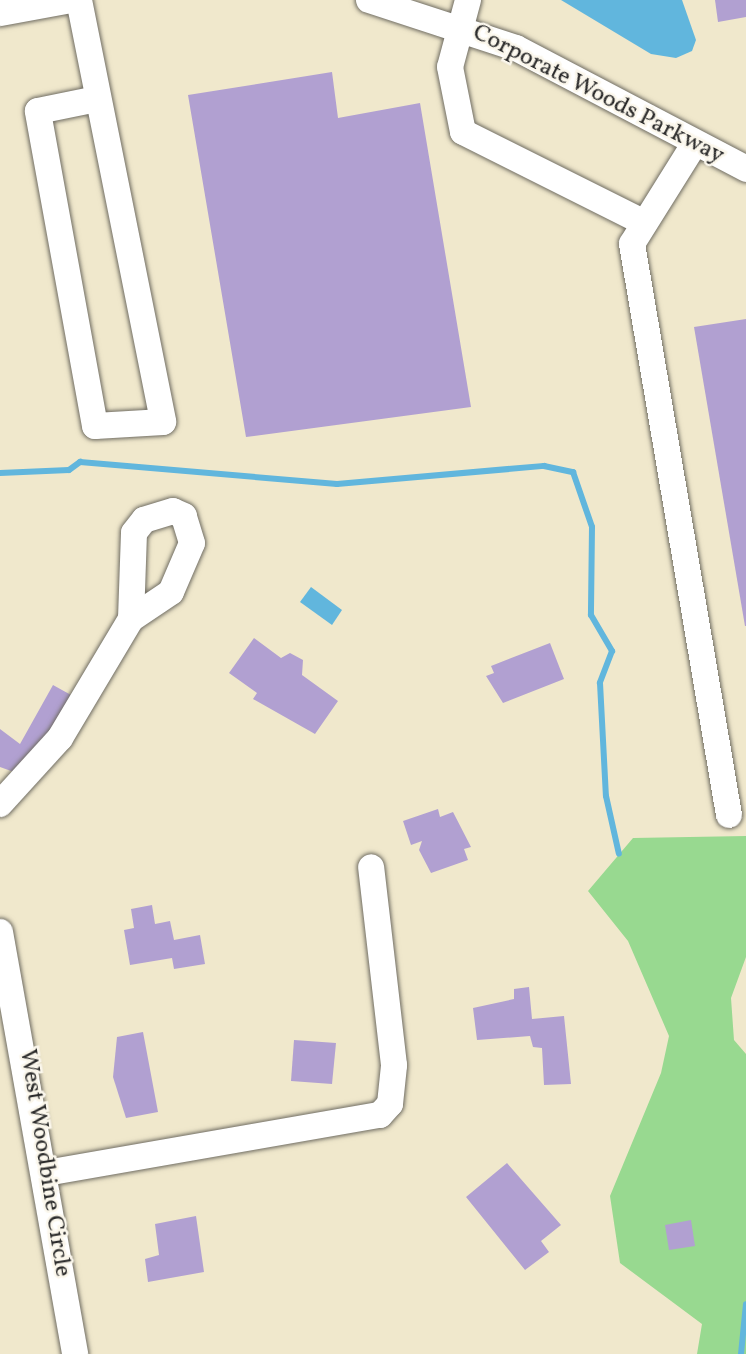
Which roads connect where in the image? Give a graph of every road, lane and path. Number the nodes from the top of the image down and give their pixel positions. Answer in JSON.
{"nodes":[{"id":1,"x":71,"y":0,"type":"edge"},
{"id":2,"x":79,"y":0,"type":"edge"},
{"id":3,"x":369,"y":0,"type":"edge"},
{"id":4,"x":468,"y":0,"type":"edge"},
{"id":5,"x":0,"y":13,"type":"edge"},
{"id":6,"x":460,"y":26,"type":"junction"},
{"id":7,"x":97,"y":99,"type":"junction"},
{"id":8,"x":695,"y":143,"type":"junction"},
{"id":9,"x":746,"y":169,"type":"edge"},
{"id":10,"x":645,"y":223,"type":"junction"},
{"id":11,"x":131,"y":619,"type":"dead end"},
{"id":12,"x":0,"y":804,"type":"edge"},
{"id":13,"x":729,"y":815,"type":"dead end"},
{"id":14,"x":371,"y":867,"type":"dead end"},
{"id":15,"x":0,"y":932,"type":"edge"},
{"id":16,"x":46,"y":1173,"type":"junction"},
{"id":17,"x":75,"y":1354,"type":"edge"}],
"edges":[{"from":1,"to":5,"type":"street"},
{"from":2,"to":7,"type":"street"},
{"from":3,"to":6,"type":"street","name":"Corporate Woods Parkway"},
{"from":4,"to":6,"type":"street"},
{"from":6,"to":8,"type":"street","name":"Corporate Woods Parkway"},
{"from":6,"to":10,"type":"street"},
{"from":7,"to":7,"type":"street"},
{"from":8,"to":9,"type":"street","name":"Corporate Woods Parkway"},
{"from":8,"to":10,"type":"street"},
{"from":10,"to":13,"type":"street"},
{"from":11,"to":12,"type":"street"},
{"from":14,"to":16,"type":"street"},
{"from":15,"to":16,"type":"street","name":"West Woodbine Circle"},
{"from":16,"to":17,"type":"street","name":"West Woodbine Circle"}]}
